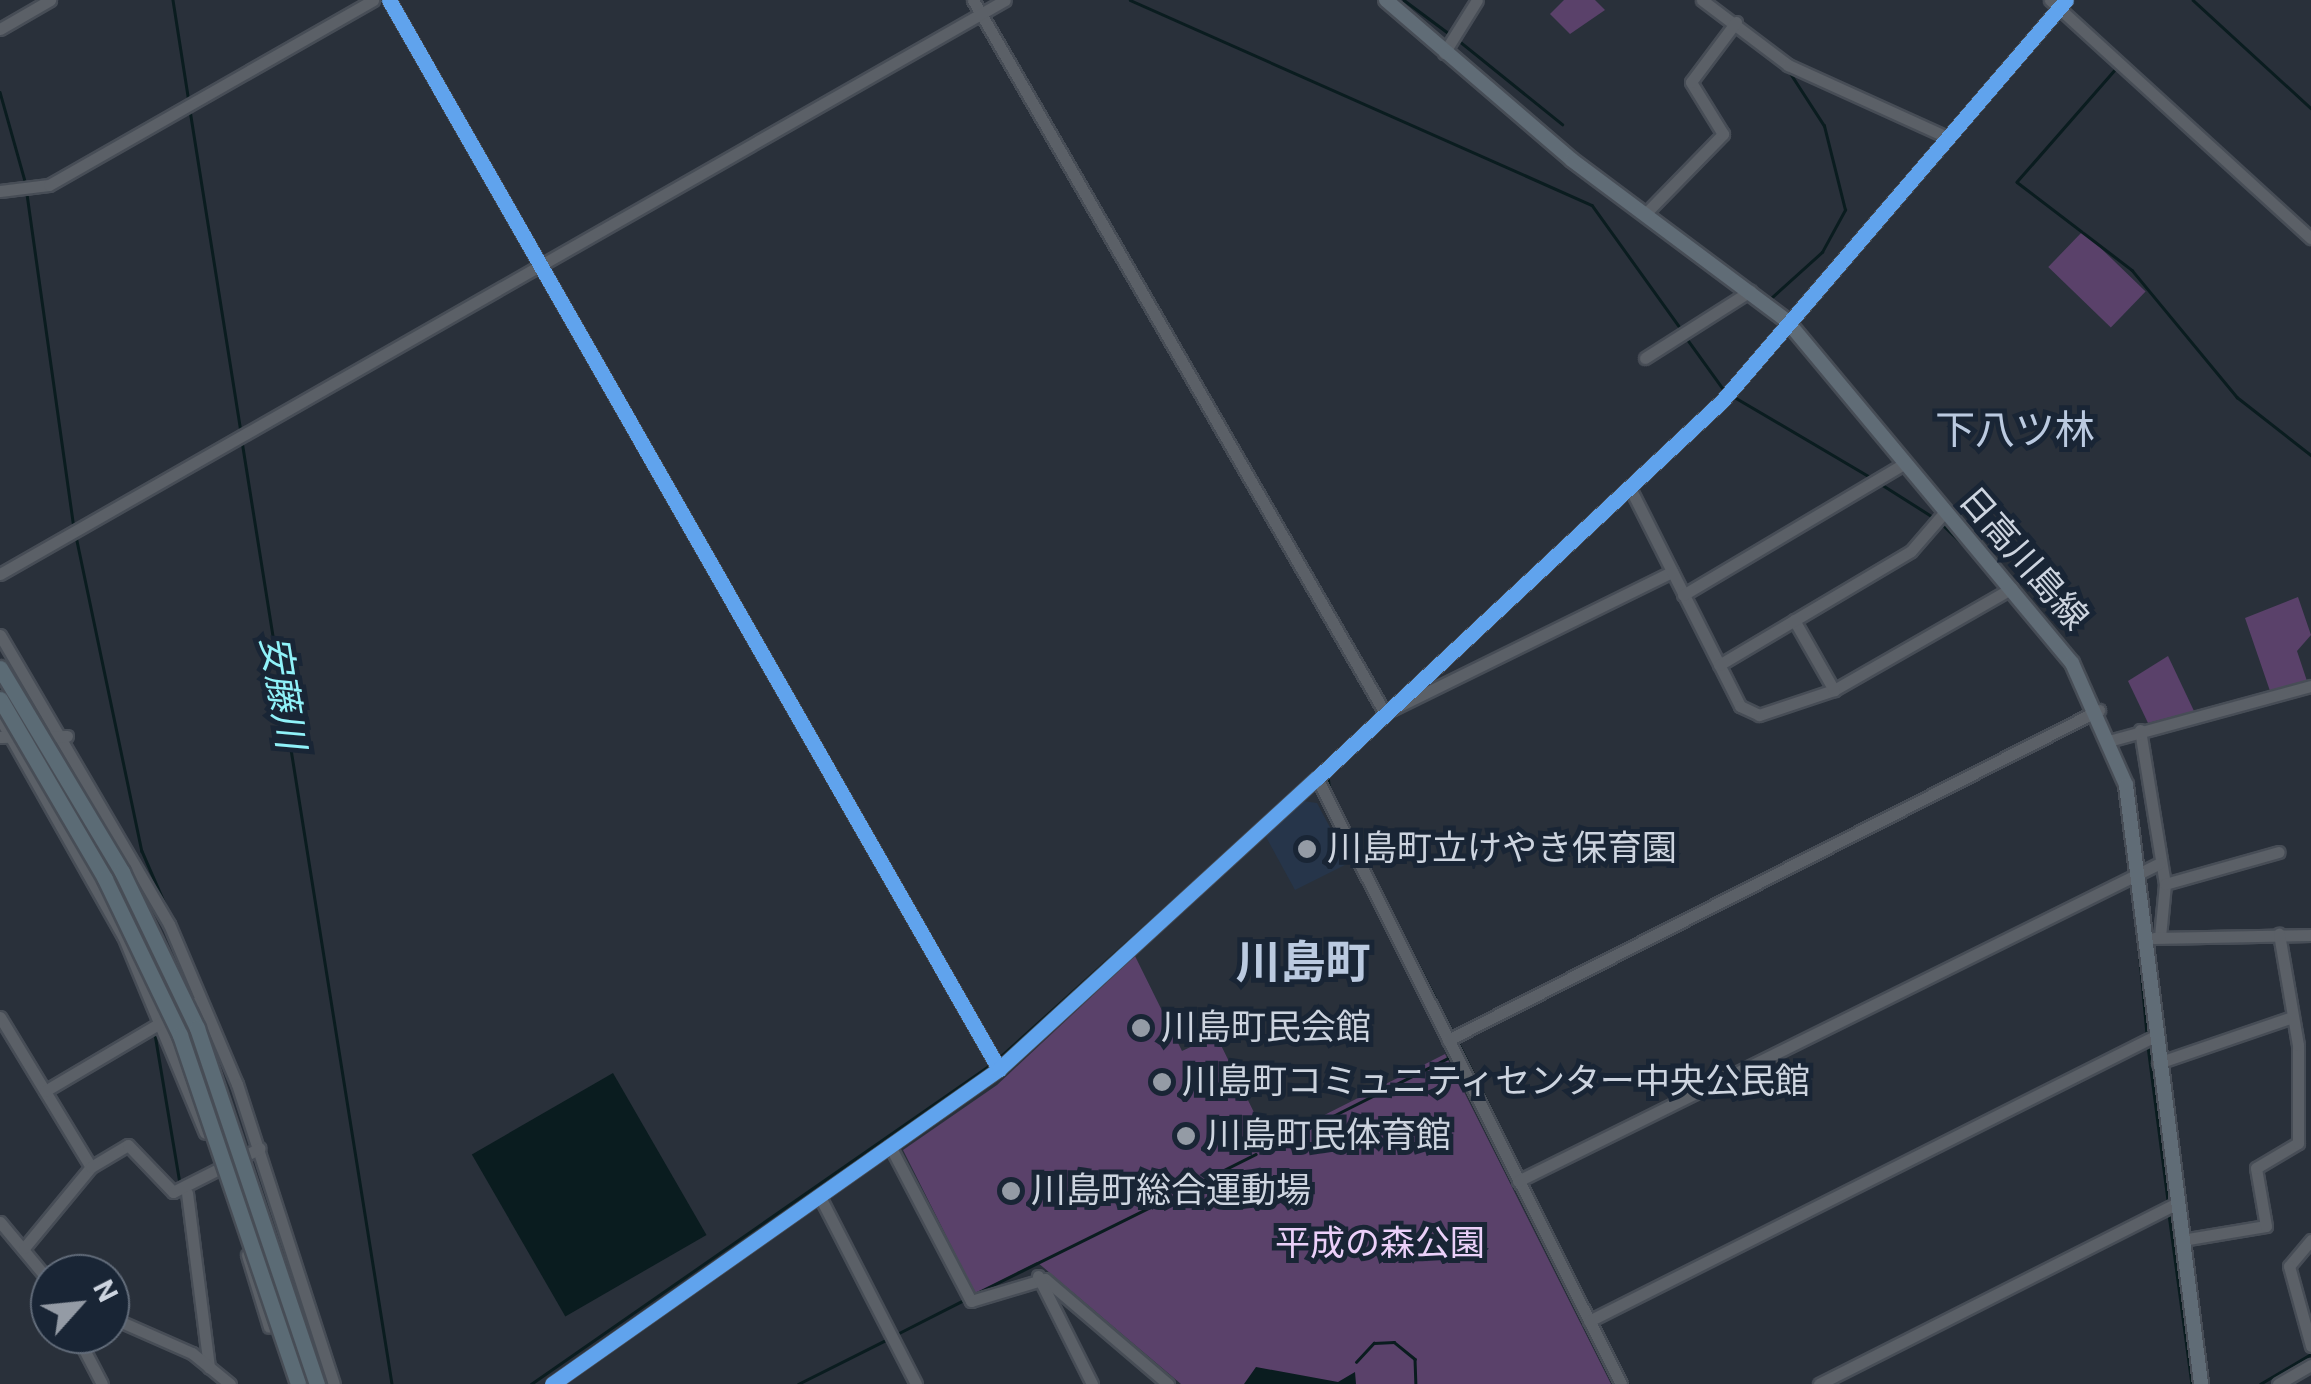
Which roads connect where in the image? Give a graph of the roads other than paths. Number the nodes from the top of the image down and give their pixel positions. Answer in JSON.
{"nodes":[{"id":1,"x":50,"y":0,"type":"edge"},
{"id":2,"x":373,"y":0,"type":"edge"},
{"id":3,"x":389,"y":0,"type":"edge"},
{"id":4,"x":973,"y":0,"type":"edge"},
{"id":5,"x":1004,"y":0,"type":"edge"},
{"id":6,"x":1386,"y":0,"type":"edge"},
{"id":7,"x":1477,"y":0,"type":"edge"},
{"id":8,"x":1702,"y":0,"type":"edge"},
{"id":9,"x":2058,"y":3,"type":"edge"},
{"id":10,"x":980,"y":14,"type":"junction"},
{"id":11,"x":1736,"y":22,"type":"junction"},
{"id":12,"x":0,"y":28,"type":"edge"},
{"id":13,"x":1444,"y":52,"type":"junction"},
{"id":14,"x":1947,"y":138,"type":"junction"},
{"id":15,"x":0,"y":191,"type":"edge"},
{"id":16,"x":1645,"y":214,"type":"junction"},
{"id":17,"x":2311,"y":238,"type":"edge"},
{"id":18,"x":541,"y":265,"type":"junction"},
{"id":19,"x":1750,"y":291,"type":"junction"},
{"id":20,"x":1787,"y":321,"type":"junction"},
{"id":21,"x":1645,"y":358,"type":"dead end"},
{"id":22,"x":1905,"y":462,"type":"junction"},
{"id":23,"x":1631,"y":490,"type":"junction"},
{"id":24,"x":1942,"y":514,"type":"junction"},
{"id":25,"x":1672,"y":572,"type":"junction"},
{"id":26,"x":0,"y":574,"type":"edge"},
{"id":27,"x":2012,"y":588,"type":"junction"},
{"id":28,"x":1683,"y":595,"type":"junction"},
{"id":29,"x":1794,"y":620,"type":"junction"},
{"id":30,"x":0,"y":634,"type":"edge"},
{"id":31,"x":1719,"y":665,"type":"junction"},
{"id":32,"x":0,"y":668,"type":"edge"},
{"id":33,"x":2311,"y":686,"type":"edge"},
{"id":34,"x":1834,"y":690,"type":"junction"},
{"id":35,"x":0,"y":699,"type":"edge"},
{"id":36,"x":2100,"y":710,"type":"junction"},
{"id":37,"x":1384,"y":714,"type":"junction"},
{"id":38,"x":0,"y":718,"type":"edge"},
{"id":39,"x":2140,"y":730,"type":"junction"},
{"id":40,"x":67,"y":736,"type":"junction"},
{"id":41,"x":6,"y":737,"type":"edge"},
{"id":42,"x":2112,"y":740,"type":"junction"},
{"id":43,"x":1317,"y":778,"type":"junction"},
{"id":44,"x":2147,"y":788,"type":"junction"},
{"id":45,"x":2126,"y":792,"type":"junction"},
{"id":46,"x":2279,"y":852,"type":"dead end"},
{"id":47,"x":2160,"y":863,"type":"junction"},
{"id":48,"x":2138,"y":868,"type":"junction"},
{"id":49,"x":2165,"y":884,"type":"junction"},
{"id":50,"x":2278,"y":934,"type":"junction"},
{"id":51,"x":2311,"y":935,"type":"edge"},
{"id":52,"x":2153,"y":938,"type":"junction"},
{"id":53,"x":202,"y":998,"type":"junction"},
{"id":54,"x":0,"y":1017,"type":"edge"},
{"id":55,"x":2292,"y":1017,"type":"junction"},
{"id":56,"x":162,"y":1024,"type":"junction"},
{"id":57,"x":2155,"y":1036,"type":"junction"},
{"id":58,"x":1448,"y":1040,"type":"junction"},
{"id":59,"x":2158,"y":1063,"type":"junction"},
{"id":60,"x":999,"y":1068,"type":"junction"},
{"id":61,"x":45,"y":1091,"type":"junction"},
{"id":62,"x":890,"y":1146,"type":"junction"},
{"id":63,"x":260,"y":1148,"type":"junction"},
{"id":64,"x":91,"y":1166,"type":"junction"},
{"id":65,"x":220,"y":1174,"type":"junction"},
{"id":66,"x":1518,"y":1181,"type":"junction"},
{"id":67,"x":187,"y":1192,"type":"junction"},
{"id":68,"x":820,"y":1196,"type":"junction"},
{"id":69,"x":2177,"y":1204,"type":"junction"},
{"id":70,"x":0,"y":1222,"type":"edge"},
{"id":71,"x":2182,"y":1240,"type":"junction"},
{"id":72,"x":2311,"y":1240,"type":"edge"},
{"id":73,"x":24,"y":1248,"type":"junction"},
{"id":74,"x":30,"y":1256,"type":"edge"},
{"id":75,"x":1038,"y":1276,"type":"junction"},
{"id":76,"x":1589,"y":1321,"type":"junction"},
{"id":77,"x":130,"y":1327,"type":"edge"},
{"id":78,"x":269,"y":1327,"type":"dead end"},
{"id":79,"x":2311,"y":1346,"type":"edge"},
{"id":80,"x":86,"y":1354,"type":"edge"},
{"id":81,"x":2311,"y":1364,"type":"edge"},
{"id":82,"x":209,"y":1368,"type":"junction"},
{"id":83,"x":559,"y":1382,"type":"edge"},
{"id":84,"x":102,"y":1384,"type":"edge"},
{"id":85,"x":230,"y":1384,"type":"edge"},
{"id":86,"x":298,"y":1384,"type":"edge"},
{"id":87,"x":317,"y":1384,"type":"edge"},
{"id":88,"x":334,"y":1384,"type":"edge"},
{"id":89,"x":916,"y":1384,"type":"edge"},
{"id":90,"x":1092,"y":1384,"type":"edge"},
{"id":91,"x":1168,"y":1384,"type":"edge"},
{"id":92,"x":1621,"y":1384,"type":"edge"},
{"id":93,"x":1819,"y":1384,"type":"edge"},
{"id":94,"x":2201,"y":1384,"type":"edge"},
{"id":95,"x":2278,"y":1384,"type":"edge"}],
"edges":[{"from":1,"to":12,"type":"street"},
{"from":2,"to":15,"type":"street"},
{"from":3,"to":18,"type":"street"},
{"from":4,"to":10,"type":"street"},
{"from":5,"to":10,"type":"street"},
{"from":6,"to":13,"type":"main road","name":"日高川島線"},
{"from":7,"to":13,"type":"street"},
{"from":8,"to":11,"type":"street"},
{"from":9,"to":14,"type":"street"},
{"from":9,"to":17,"type":"street"},
{"from":10,"to":18,"type":"street"},
{"from":10,"to":37,"type":"street"},
{"from":11,"to":14,"type":"street"},
{"from":11,"to":16,"type":"street"},
{"from":13,"to":16,"type":"main road","name":"日高川島線"},
{"from":14,"to":20,"type":"street"},
{"from":16,"to":19,"type":"main road","name":"日高川島線"},
{"from":18,"to":26,"type":"street"},
{"from":18,"to":60,"type":"street"},
{"from":19,"to":20,"type":"main road","name":"日高川島線"},
{"from":19,"to":21,"type":"street"},
{"from":20,"to":22,"type":"main road","name":"日高川島線"},
{"from":20,"to":23,"type":"street"},
{"from":22,"to":24,"type":"main road","name":"日高川島線"},
{"from":22,"to":28,"type":"street"},
{"from":23,"to":25,"type":"street"},
{"from":23,"to":37,"type":"street"},
{"from":24,"to":27,"type":"main road","name":"日高川島線"},
{"from":24,"to":29,"type":"street"},
{"from":25,"to":28,"type":"street"},
{"from":25,"to":37,"type":"street"},
{"from":27,"to":34,"type":"street"},
{"from":27,"to":36,"type":"main road","name":"日高川島線"},
{"from":28,"to":31,"type":"street"},
{"from":29,"to":31,"type":"street"},
{"from":29,"to":34,"type":"street"},
{"from":30,"to":40,"type":"street"},
{"from":31,"to":34,"type":"street"},
{"from":32,"to":87,"type":"highway","bridge":true},
{"from":33,"to":39,"type":"street"},
{"from":35,"to":86,"type":"highway","bridge":true},
{"from":36,"to":42,"type":"main road","name":"日高川島線"},
{"from":36,"to":58,"type":"street"},
{"from":37,"to":43,"type":"street"},
{"from":38,"to":41,"type":"street"},
{"from":39,"to":42,"type":"street"},
{"from":39,"to":44,"type":"street"},
{"from":40,"to":41,"type":"street"},
{"from":40,"to":53,"type":"street"},
{"from":41,"to":56,"type":"street"},
{"from":42,"to":45,"type":"main road","name":"日高川島線"},
{"from":43,"to":58,"type":"street"},
{"from":43,"to":60,"type":"street"},
{"from":44,"to":45,"type":"street"},
{"from":44,"to":47,"type":"street"},
{"from":45,"to":48,"type":"main road","name":"日高川島線"},
{"from":46,"to":49,"type":"street"},
{"from":47,"to":48,"type":"street"},
{"from":47,"to":49,"type":"street"},
{"from":48,"to":52,"type":"main road","name":"日高川島線"},
{"from":48,"to":66,"type":"street"},
{"from":49,"to":52,"type":"street"},
{"from":50,"to":51,"type":"street"},
{"from":50,"to":52,"type":"street"},
{"from":50,"to":55,"type":"street"},
{"from":52,"to":57,"type":"main road","name":"日高川島線"},
{"from":53,"to":56,"type":"street"},
{"from":53,"to":63,"type":"street"},
{"from":54,"to":61,"type":"street"},
{"from":55,"to":59,"type":"street"},
{"from":55,"to":71,"type":"street"},
{"from":56,"to":61,"type":"street"},
{"from":56,"to":65,"type":"street"},
{"from":57,"to":59,"type":"main road","name":"日高川島線"},
{"from":57,"to":76,"type":"street"},
{"from":58,"to":66,"type":"street"},
{"from":59,"to":69,"type":"main road","name":"日高川島線"},
{"from":60,"to":62,"type":"street"},
{"from":61,"to":64,"type":"street"},
{"from":62,"to":68,"type":"street"},
{"from":62,"to":75,"type":"street"},
{"from":63,"to":65,"type":"street"},
{"from":63,"to":88,"type":"street"},
{"from":64,"to":67,"type":"street"},
{"from":64,"to":73,"type":"street"},
{"from":65,"to":67,"type":"street"},
{"from":65,"to":78,"type":"street"},
{"from":66,"to":76,"type":"street"},
{"from":67,"to":82,"type":"street"},
{"from":68,"to":83,"type":"street"},
{"from":68,"to":89,"type":"street"},
{"from":69,"to":71,"type":"main road","name":"日高川島線"},
{"from":69,"to":93,"type":"street"},
{"from":70,"to":73,"type":"street"},
{"from":71,"to":94,"type":"main road","name":"日高川島線"},
{"from":72,"to":79,"type":"street"},
{"from":73,"to":74,"type":"street"},
{"from":75,"to":90,"type":"street"},
{"from":75,"to":91,"type":"street"},
{"from":76,"to":92,"type":"street"},
{"from":77,"to":82,"type":"street"},
{"from":80,"to":84,"type":"street"},
{"from":81,"to":95,"type":"street"},
{"from":82,"to":85,"type":"street"}]}
